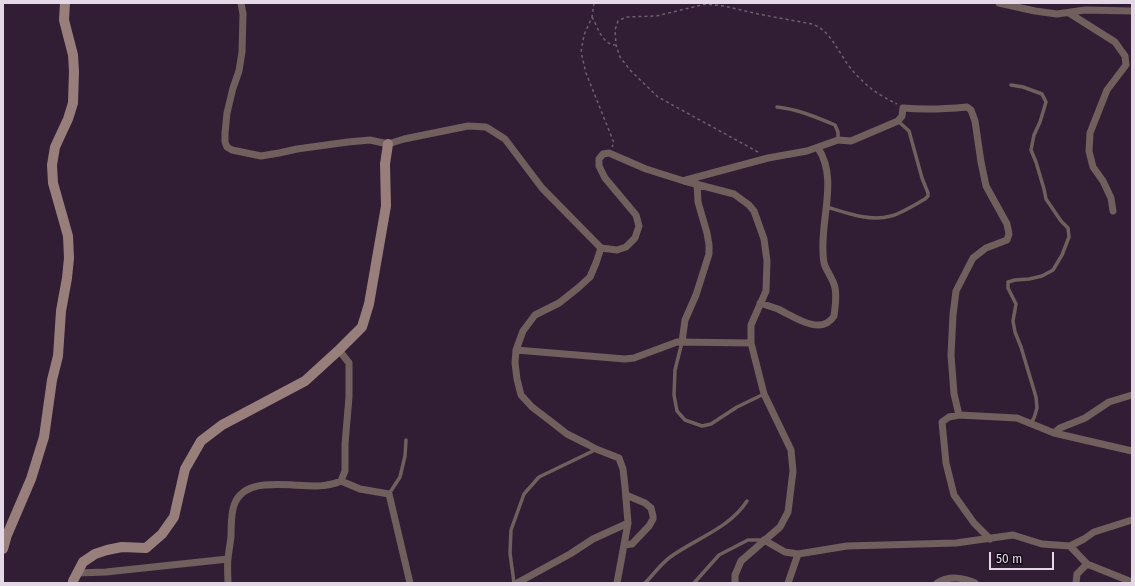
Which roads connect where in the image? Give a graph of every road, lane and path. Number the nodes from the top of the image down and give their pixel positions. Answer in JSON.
{"nodes":[{"id":1,"x":65,"y":3,"type":"edge"},
{"id":2,"x":241,"y":3,"type":"edge"},
{"id":3,"x":594,"y":3,"type":"edge"},
{"id":4,"x":999,"y":3,"type":"edge"},
{"id":5,"x":1132,"y":11,"type":"edge"},
{"id":6,"x":1069,"y":13,"type":"junction"},
{"id":7,"x":592,"y":17,"type":"junction"},
{"id":8,"x":616,"y":45,"type":"junction"},
{"id":9,"x":1011,"y":85,"type":"dead end"},
{"id":10,"x":776,"y":107,"type":"dead end"},
{"id":11,"x":903,"y":108,"type":"junction"},
{"id":12,"x":898,"y":121,"type":"junction"},
{"id":13,"x":838,"y":140,"type":"junction"},
{"id":14,"x":388,"y":144,"type":"junction"},
{"id":15,"x":818,"y":148,"type":"junction"},
{"id":16,"x":609,"y":153,"type":"junction"},
{"id":17,"x":768,"y":158,"type":"junction"},
{"id":18,"x":684,"y":181,"type":"junction"},
{"id":19,"x":697,"y":184,"type":"junction"},
{"id":20,"x":827,"y":207,"type":"junction"},
{"id":21,"x":1113,"y":211,"type":"dead end"},
{"id":22,"x":600,"y":248,"type":"junction"},
{"id":23,"x":760,"y":303,"type":"junction"},
{"id":24,"x":682,"y":342,"type":"junction"},
{"id":25,"x":751,"y":343,"type":"junction"},
{"id":26,"x":339,"y":350,"type":"junction"},
{"id":27,"x":516,"y":350,"type":"junction"},
{"id":28,"x":764,"y":394,"type":"junction"},
{"id":29,"x":1132,"y":395,"type":"edge"},
{"id":30,"x":959,"y":415,"type":"junction"},
{"id":31,"x":1031,"y":423,"type":"junction"},
{"id":32,"x":1054,"y":433,"type":"junction"},
{"id":33,"x":406,"y":440,"type":"dead end"},
{"id":34,"x":596,"y":449,"type":"junction"},
{"id":35,"x":1132,"y":451,"type":"edge"},
{"id":36,"x":341,"y":481,"type":"junction"},
{"id":37,"x":389,"y":494,"type":"junction"},
{"id":38,"x":626,"y":494,"type":"junction"},
{"id":39,"x":747,"y":502,"type":"dead end"},
{"id":40,"x":1132,"y":520,"type":"edge"},
{"id":41,"x":628,"y":523,"type":"junction"},
{"id":42,"x":990,"y":539,"type":"junction"},
{"id":43,"x":764,"y":540,"type":"junction"},
{"id":44,"x":624,"y":545,"type":"junction"},
{"id":45,"x":1070,"y":546,"type":"junction"},
{"id":46,"x":3,"y":549,"type":"edge"},
{"id":47,"x":798,"y":554,"type":"junction"},
{"id":48,"x":228,"y":559,"type":"junction"},
{"id":49,"x":1087,"y":564,"type":"junction"},
{"id":50,"x":77,"y":573,"type":"junction"},
{"id":51,"x":1132,"y":582,"type":"edge"},
{"id":52,"x":73,"y":583,"type":"edge"},
{"id":53,"x":228,"y":583,"type":"edge"},
{"id":54,"x":410,"y":583,"type":"edge"},
{"id":55,"x":514,"y":583,"type":"edge"},
{"id":56,"x":517,"y":583,"type":"edge"},
{"id":57,"x":617,"y":583,"type":"edge"},
{"id":58,"x":645,"y":583,"type":"edge"},
{"id":59,"x":694,"y":583,"type":"edge"},
{"id":60,"x":735,"y":583,"type":"edge"},
{"id":61,"x":788,"y":583,"type":"edge"},
{"id":62,"x":937,"y":583,"type":"edge"},
{"id":63,"x":975,"y":583,"type":"edge"},
{"id":64,"x":1076,"y":583,"type":"edge"}],
"edges":[{"from":1,"to":46,"type":"street"},
{"from":2,"to":14,"type":"street"},
{"from":3,"to":7,"type":"path"},
{"from":4,"to":6,"type":"street"},
{"from":5,"to":6,"type":"street"},
{"from":6,"to":21,"type":"street"},
{"from":7,"to":8,"type":"path"},
{"from":7,"to":16,"type":"path"},
{"from":8,"to":11,"type":"path"},
{"from":8,"to":17,"type":"path"},
{"from":9,"to":31,"type":"lane"},
{"from":10,"to":13,"type":"lane"},
{"from":11,"to":12,"type":"street"},
{"from":11,"to":30,"type":"street"},
{"from":12,"to":13,"type":"street"},
{"from":12,"to":20,"type":"lane"},
{"from":13,"to":15,"type":"street"},
{"from":14,"to":22,"type":"street"},
{"from":14,"to":26,"type":"street"},
{"from":15,"to":17,"type":"street"},
{"from":15,"to":20,"type":"street"},
{"from":16,"to":18,"type":"street"},
{"from":16,"to":22,"type":"street"},
{"from":17,"to":18,"type":"street"},
{"from":18,"to":19,"type":"street"},
{"from":19,"to":23,"type":"street"},
{"from":19,"to":24,"type":"street"},
{"from":20,"to":23,"type":"street"},
{"from":22,"to":27,"type":"street"},
{"from":23,"to":25,"type":"street"},
{"from":24,"to":25,"type":"street"},
{"from":24,"to":27,"type":"street"},
{"from":24,"to":28,"type":"lane"},
{"from":25,"to":28,"type":"street"},
{"from":26,"to":36,"type":"street"},
{"from":26,"to":50,"type":"street"},
{"from":27,"to":34,"type":"street"},
{"from":28,"to":43,"type":"street"},
{"from":29,"to":32,"type":"street"},
{"from":30,"to":31,"type":"street"},
{"from":30,"to":42,"type":"street"},
{"from":31,"to":32,"type":"street"},
{"from":32,"to":35,"type":"street"},
{"from":33,"to":37,"type":"lane"},
{"from":34,"to":38,"type":"street"},
{"from":34,"to":55,"type":"lane"},
{"from":36,"to":37,"type":"street"},
{"from":36,"to":48,"type":"street"},
{"from":37,"to":54,"type":"street"},
{"from":38,"to":41,"type":"street"},
{"from":38,"to":44,"type":"street"},
{"from":39,"to":58,"type":"lane"},
{"from":40,"to":45,"type":"street"},
{"from":41,"to":44,"type":"street"},
{"from":41,"to":56,"type":"street"},
{"from":42,"to":45,"type":"street"},
{"from":42,"to":47,"type":"street"},
{"from":43,"to":47,"type":"street"},
{"from":43,"to":59,"type":"lane"},
{"from":43,"to":60,"type":"street"},
{"from":44,"to":57,"type":"street"},
{"from":45,"to":49,"type":"street"},
{"from":47,"to":61,"type":"street"},
{"from":48,"to":50,"type":"street"},
{"from":48,"to":53,"type":"street"},
{"from":49,"to":51,"type":"street"},
{"from":49,"to":64,"type":"street"},
{"from":50,"to":52,"type":"street"},
{"from":62,"to":63,"type":"street"}]}
